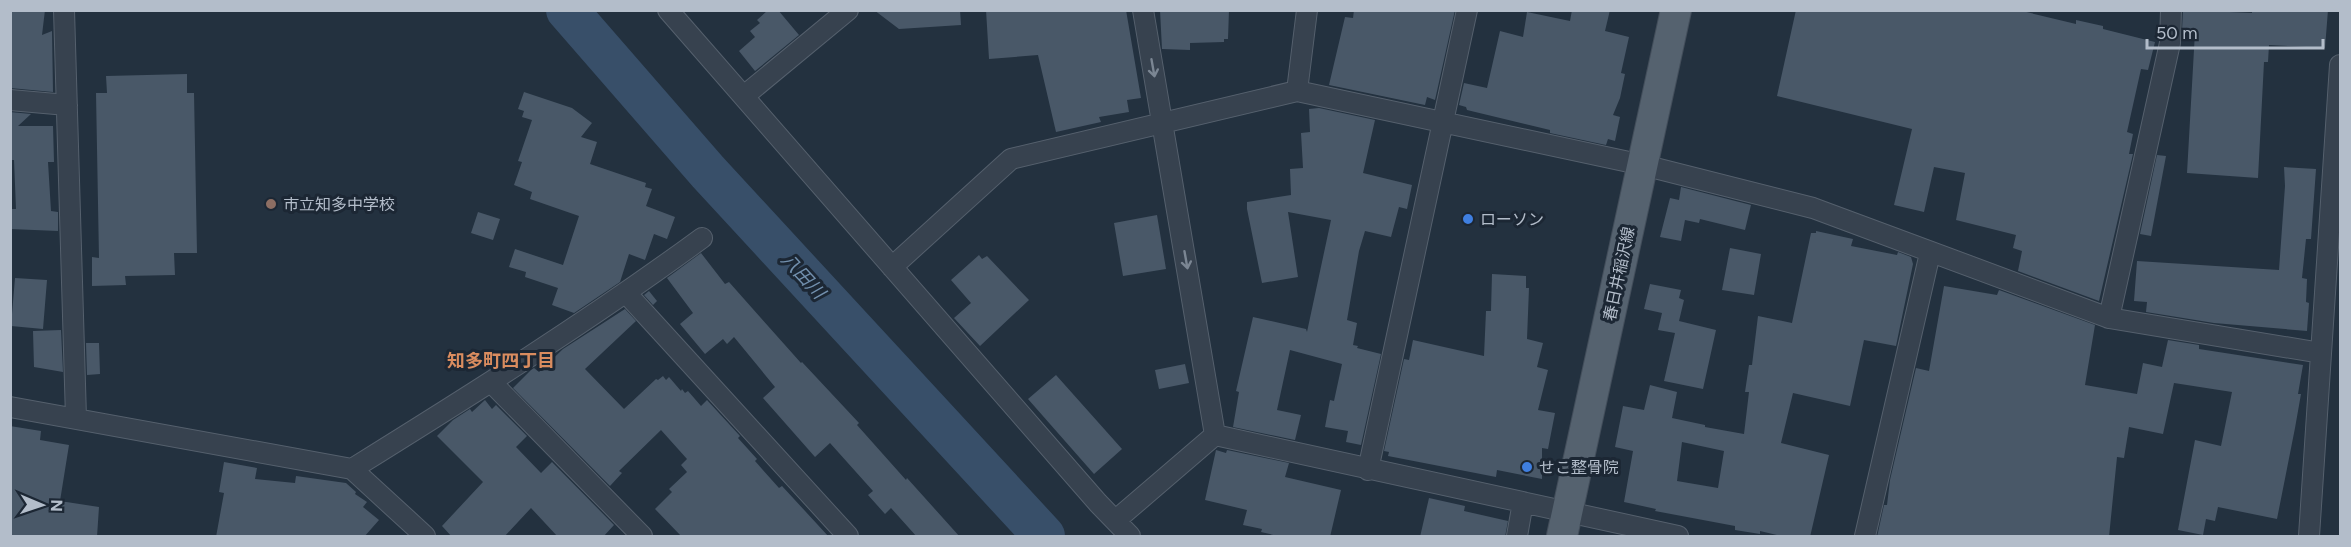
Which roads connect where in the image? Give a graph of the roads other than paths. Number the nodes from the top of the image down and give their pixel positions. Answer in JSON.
{"nodes":[{"id":1,"x":64,"y":10,"type":"edge"},
{"id":2,"x":668,"y":10,"type":"edge"},
{"id":3,"x":848,"y":10,"type":"edge"},
{"id":4,"x":1143,"y":10,"type":"edge"},
{"id":5,"x":1306,"y":10,"type":"edge"},
{"id":6,"x":1467,"y":10,"type":"edge"},
{"id":7,"x":1676,"y":10,"type":"edge"},
{"id":8,"x":2171,"y":10,"type":"edge"},
{"id":9,"x":2340,"y":65,"type":"edge"},
{"id":10,"x":1297,"y":91,"type":"junction"},
{"id":11,"x":744,"y":96,"type":"junction"},
{"id":12,"x":10,"y":100,"type":"edge"},
{"id":13,"x":67,"y":105,"type":"junction"},
{"id":14,"x":1442,"y":120,"type":"junction"},
{"id":15,"x":1163,"y":122,"type":"junction"},
{"id":16,"x":1642,"y":165,"type":"junction"},
{"id":17,"x":2336,"y":197,"type":"edge"},
{"id":18,"x":702,"y":238,"type":"dead end"},
{"id":19,"x":1930,"y":253,"type":"junction"},
{"id":20,"x":892,"y":267,"type":"junction"},
{"id":21,"x":627,"y":294,"type":"junction"},
{"id":22,"x":2109,"y":318,"type":"junction"},
{"id":23,"x":2321,"y":353,"type":"junction"},
{"id":24,"x":491,"y":382,"type":"junction"},
{"id":25,"x":10,"y":407,"type":"edge"},
{"id":26,"x":76,"y":418,"type":"junction"},
{"id":27,"x":1215,"y":435,"type":"junction"},
{"id":28,"x":352,"y":468,"type":"junction"},
{"id":29,"x":1368,"y":470,"type":"junction"},
{"id":30,"x":1523,"y":502,"type":"junction"},
{"id":31,"x":1116,"y":520,"type":"junction"},
{"id":32,"x":1565,"y":525,"type":"edge"},
{"id":33,"x":425,"y":537,"type":"edge"},
{"id":34,"x":642,"y":537,"type":"edge"},
{"id":35,"x":848,"y":537,"type":"edge"},
{"id":36,"x":1130,"y":537,"type":"edge"},
{"id":37,"x":1517,"y":537,"type":"edge"},
{"id":38,"x":1678,"y":537,"type":"edge"},
{"id":39,"x":1865,"y":537,"type":"edge"},
{"id":40,"x":2309,"y":537,"type":"edge"}],
"edges":[{"from":1,"to":13,"type":"street"},
{"from":2,"to":11,"type":"street"},
{"from":3,"to":11,"type":"street"},
{"from":4,"to":15,"type":"street","one_way":true},
{"from":5,"to":10,"type":"street"},
{"from":6,"to":14,"type":"street"},
{"from":7,"to":16,"type":"main road","name":"春日井稲沢線"},
{"from":8,"to":22,"type":"street"},
{"from":9,"to":17,"type":"street"},
{"from":10,"to":14,"type":"street"},
{"from":10,"to":15,"type":"street"},
{"from":11,"to":20,"type":"street"},
{"from":12,"to":13,"type":"street"},
{"from":13,"to":26,"type":"street"},
{"from":14,"to":16,"type":"street"},
{"from":14,"to":29,"type":"street"},
{"from":15,"to":20,"type":"street"},
{"from":15,"to":27,"type":"street","one_way":true},
{"from":16,"to":19,"type":"street"},
{"from":16,"to":32,"type":"main road","name":"春日井稲沢線"},
{"from":17,"to":23,"type":"street"},
{"from":18,"to":21,"type":"street"},
{"from":19,"to":22,"type":"street"},
{"from":19,"to":39,"type":"street"},
{"from":20,"to":31,"type":"street"},
{"from":21,"to":24,"type":"street"},
{"from":21,"to":35,"type":"street"},
{"from":22,"to":23,"type":"street"},
{"from":23,"to":40,"type":"street"},
{"from":24,"to":28,"type":"street"},
{"from":24,"to":34,"type":"street"},
{"from":25,"to":26,"type":"street"},
{"from":26,"to":28,"type":"street"},
{"from":27,"to":29,"type":"street"},
{"from":27,"to":31,"type":"street"},
{"from":28,"to":33,"type":"street"},
{"from":29,"to":30,"type":"street"},
{"from":30,"to":32,"type":"street"},
{"from":30,"to":37,"type":"street"},
{"from":31,"to":36,"type":"street"},
{"from":32,"to":38,"type":"street"}]}
